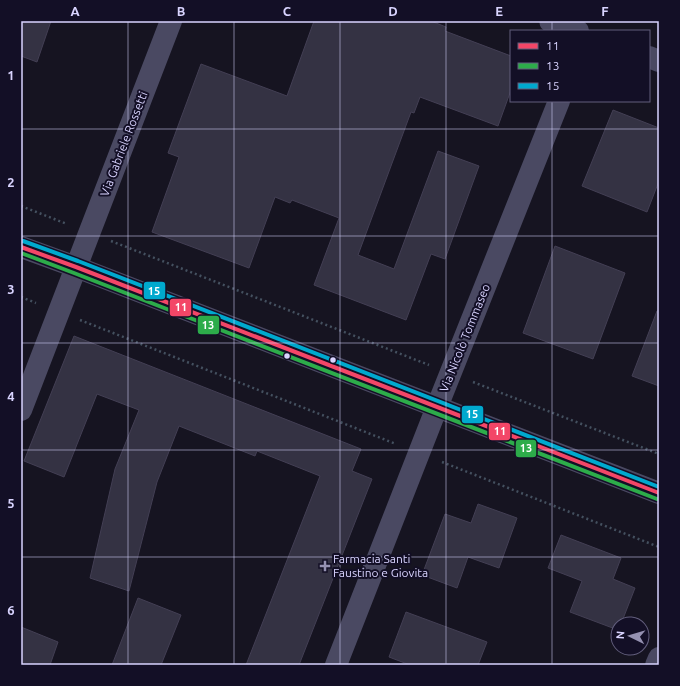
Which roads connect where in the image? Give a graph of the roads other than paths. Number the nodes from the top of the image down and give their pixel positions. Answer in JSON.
{"nodes":[{"id":1,"x":171,"y":21,"type":"edge"},
{"id":2,"x":550,"y":21,"type":"edge"},
{"id":3,"x":575,"y":30,"type":"edge"},
{"id":4,"x":559,"y":102,"type":"edge"},
{"id":5,"x":21,"y":247,"type":"edge"},
{"id":6,"x":76,"y":268,"type":"junction"},
{"id":7,"x":437,"y":407,"type":"junction"},
{"id":8,"x":21,"y":410,"type":"edge"},
{"id":9,"x":659,"y":493,"type":"edge"},
{"id":10,"x":659,"y":658,"type":"edge"},
{"id":11,"x":336,"y":665,"type":"edge"},
{"id":12,"x":656,"y":665,"type":"edge"}],
"edges":[{"from":1,"to":6,"type":"street","name":"Via Gabriele Rossetti"},
{"from":2,"to":3,"type":"street"},
{"from":4,"to":7,"type":"street","name":"Via Nicolò Tommaseo"},
{"from":5,"to":6,"type":"street"},
{"from":6,"to":7,"type":"street"},
{"from":6,"to":8,"type":"street","name":"Via Gabriele Rossetti"},
{"from":7,"to":9,"type":"street"},
{"from":7,"to":11,"type":"street","name":"Via Nicolò Tommaseo"},
{"from":10,"to":12,"type":"street"}]}
